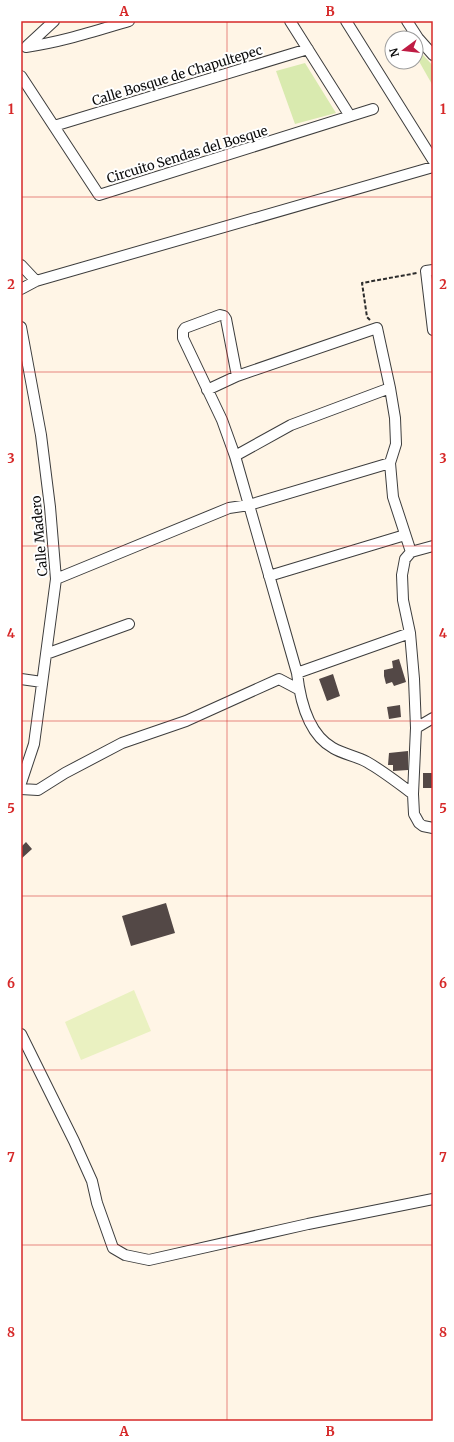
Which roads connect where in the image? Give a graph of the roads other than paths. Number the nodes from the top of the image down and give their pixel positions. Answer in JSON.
{"nodes":[{"id":1,"x":54,"y":21,"type":"edge"},
{"id":2,"x":129,"y":21,"type":"edge"},
{"id":3,"x":290,"y":21,"type":"edge"},
{"id":4,"x":346,"y":21,"type":"edge"},
{"id":5,"x":407,"y":21,"type":"edge"},
{"id":6,"x":24,"y":48,"type":"edge"},
{"id":7,"x":308,"y":49,"type":"junction"},
{"id":8,"x":433,"y":56,"type":"edge"},
{"id":9,"x":21,"y":76,"type":"edge"},
{"id":10,"x":373,"y":109,"type":"dead end"},
{"id":11,"x":350,"y":116,"type":"junction"},
{"id":12,"x":54,"y":126,"type":"junction"},
{"id":13,"x":433,"y":160,"type":"edge"},
{"id":14,"x":433,"y":167,"type":"edge"},
{"id":15,"x":21,"y":264,"type":"edge"},
{"id":16,"x":429,"y":271,"type":"edge"},
{"id":17,"x":36,"y":281,"type":"junction"},
{"id":18,"x":21,"y":289,"type":"edge"},
{"id":19,"x":21,"y":327,"type":"edge"},
{"id":20,"x":433,"y":330,"type":"edge"},
{"id":21,"x":237,"y":376,"type":"junction"},
{"id":22,"x":390,"y":388,"type":"junction"},
{"id":23,"x":207,"y":390,"type":"junction"},
{"id":24,"x":235,"y":456,"type":"junction"},
{"id":25,"x":390,"y":463,"type":"junction"},
{"id":26,"x":249,"y":505,"type":"junction"},
{"id":27,"x":405,"y":535,"type":"junction"},
{"id":28,"x":433,"y":546,"type":"edge"},
{"id":29,"x":411,"y":552,"type":"junction"},
{"id":30,"x":269,"y":576,"type":"junction"},
{"id":31,"x":56,"y":579,"type":"junction"},
{"id":32,"x":129,"y":624,"type":"dead end"},
{"id":33,"x":410,"y":633,"type":"junction"},
{"id":34,"x":46,"y":654,"type":"junction"},
{"id":35,"x":297,"y":673,"type":"junction"},
{"id":36,"x":21,"y":679,"type":"edge"},
{"id":37,"x":42,"y":682,"type":"junction"},
{"id":38,"x":298,"y":689,"type":"junction"},
{"id":39,"x":433,"y":718,"type":"edge"},
{"id":40,"x":416,"y":728,"type":"junction"},
{"id":41,"x":21,"y":783,"type":"edge"},
{"id":42,"x":21,"y":789,"type":"edge"},
{"id":43,"x":413,"y":794,"type":"junction"},
{"id":44,"x":433,"y":828,"type":"edge"},
{"id":45,"x":21,"y":1034,"type":"edge"},
{"id":46,"x":433,"y":1199,"type":"edge"}],
"edges":[{"from":1,"to":6,"type":"street"},
{"from":2,"to":6,"type":"street"},
{"from":3,"to":7,"type":"street"},
{"from":4,"to":13,"type":"street"},
{"from":5,"to":8,"type":"street"},
{"from":7,"to":11,"type":"street"},
{"from":7,"to":12,"type":"street","name":"Calle Bosque de Chapultepec"},
{"from":9,"to":12,"type":"street","name":"Circuito Sendas del Bosque"},
{"from":10,"to":11,"type":"street","name":"Circuito Sendas del Bosque"},
{"from":11,"to":12,"type":"street","name":"Circuito Sendas del Bosque"},
{"from":14,"to":17,"type":"street"},
{"from":15,"to":17,"type":"street"},
{"from":16,"to":20,"type":"street"},
{"from":17,"to":18,"type":"street"},
{"from":19,"to":31,"type":"street","name":"Calle Madero"},
{"from":21,"to":22,"type":"street"},
{"from":21,"to":23,"type":"street"},
{"from":21,"to":23,"type":"street"},
{"from":22,"to":24,"type":"street"},
{"from":22,"to":25,"type":"street"},
{"from":23,"to":24,"type":"street"},
{"from":24,"to":26,"type":"street"},
{"from":25,"to":26,"type":"street"},
{"from":25,"to":27,"type":"street"},
{"from":26,"to":30,"type":"street"},
{"from":26,"to":31,"type":"street"},
{"from":27,"to":29,"type":"street"},
{"from":27,"to":30,"type":"street"},
{"from":28,"to":29,"type":"street"},
{"from":29,"to":33,"type":"street"},
{"from":30,"to":35,"type":"street"},
{"from":31,"to":34,"type":"street","name":"Calle Madero"},
{"from":32,"to":34,"type":"street"},
{"from":33,"to":35,"type":"street"},
{"from":33,"to":40,"type":"street"},
{"from":34,"to":37,"type":"street","name":"Calle Madero"},
{"from":35,"to":38,"type":"street"},
{"from":36,"to":37,"type":"street"},
{"from":37,"to":41,"type":"street","name":"Calle Madero"},
{"from":38,"to":42,"type":"street"},
{"from":38,"to":43,"type":"street"},
{"from":39,"to":40,"type":"street"},
{"from":40,"to":43,"type":"street"},
{"from":43,"to":44,"type":"street"},
{"from":45,"to":46,"type":"street"}]}
